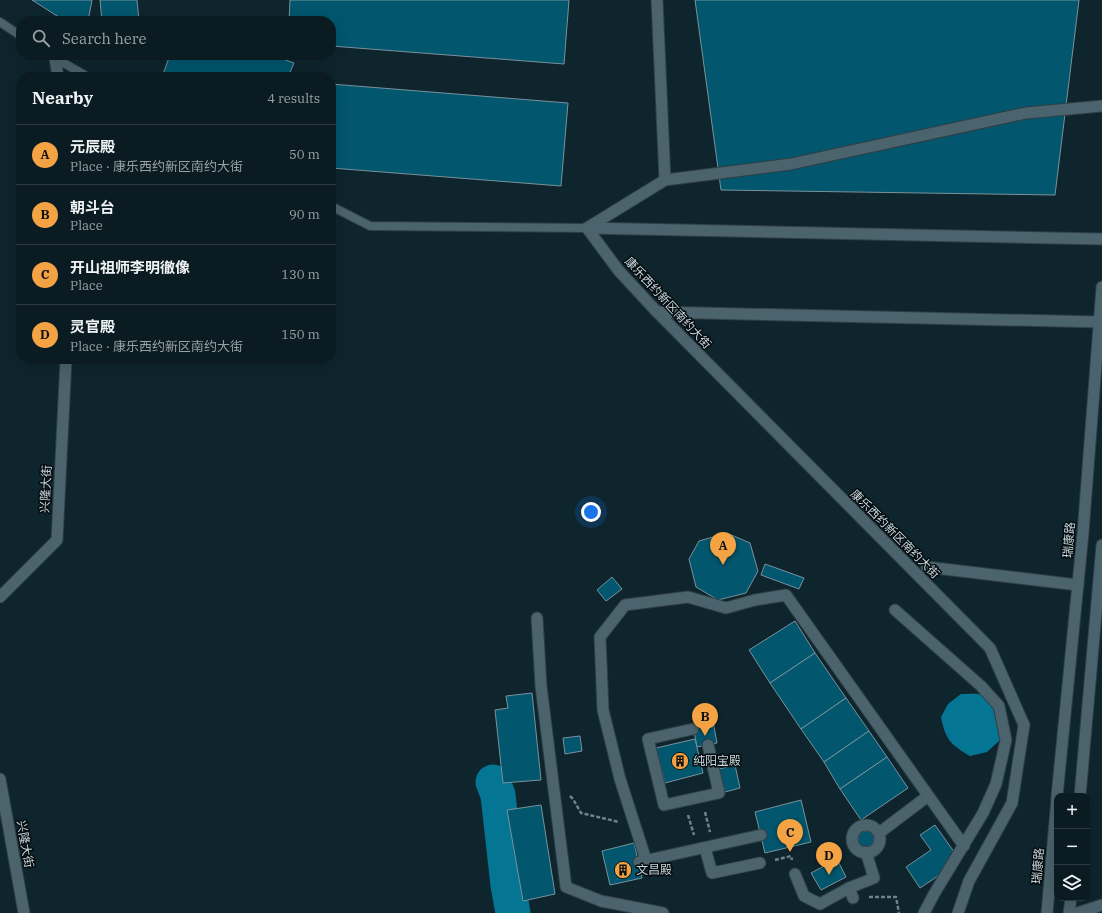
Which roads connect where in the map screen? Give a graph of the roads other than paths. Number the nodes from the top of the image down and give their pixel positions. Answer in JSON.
{"nodes":[{"id":1,"x":657,"y":0,"type":"edge"},
{"id":2,"x":0,"y":22,"type":"edge"},
{"id":3,"x":16,"y":33,"type":"edge"},
{"id":4,"x":54,"y":60,"type":"edge"},
{"id":5,"x":58,"y":60,"type":"edge"},
{"id":6,"x":57,"y":72,"type":"edge"},
{"id":7,"x":79,"y":72,"type":"edge"},
{"id":8,"x":1102,"y":106,"type":"edge"},
{"id":9,"x":665,"y":180,"type":"junction"},
{"id":10,"x":336,"y":209,"type":"edge"},
{"id":11,"x":588,"y":228,"type":"junction"},
{"id":12,"x":1102,"y":239,"type":"edge"},
{"id":13,"x":1102,"y":286,"type":"edge"},
{"id":14,"x":657,"y":312,"type":"junction"},
{"id":15,"x":1099,"y":322,"type":"junction"},
{"id":16,"x":66,"y":364,"type":"edge"},
{"id":17,"x":1102,"y":545,"type":"edge"},
{"id":18,"x":927,"y":567,"type":"dead end"},
{"id":19,"x":1078,"y":585,"type":"junction"},
{"id":20,"x":0,"y":597,"type":"edge"},
{"id":21,"x":895,"y":610,"type":"dead end"},
{"id":22,"x":537,"y":618,"type":"dead end"},
{"id":23,"x":693,"y":729,"type":"dead end"},
{"id":24,"x":708,"y":745,"type":"dead end"},
{"id":25,"x":0,"y":779,"type":"edge"},
{"id":26,"x":1057,"y":793,"type":"edge"},
{"id":27,"x":1080,"y":793,"type":"edge"},
{"id":28,"x":928,"y":796,"type":"junction"},
{"id":29,"x":1054,"y":829,"type":"edge"},
{"id":30,"x":879,"y":833,"type":"junction"},
{"id":31,"x":761,"y":835,"type":"dead end"},
{"id":32,"x":964,"y":846,"type":"junction"},
{"id":33,"x":705,"y":848,"type":"junction"},
{"id":34,"x":866,"y":852,"type":"junction"},
{"id":35,"x":760,"y":863,"type":"road end"},
{"id":36,"x":795,"y":874,"type":"road end"},
{"id":37,"x":1071,"y":901,"type":"edge"},
{"id":38,"x":1102,"y":905,"type":"edge"},
{"id":39,"x":24,"y":913,"type":"edge"},
{"id":40,"x":663,"y":913,"type":"edge"},
{"id":41,"x":924,"y":913,"type":"edge"},
{"id":42,"x":958,"y":913,"type":"edge"},
{"id":43,"x":1047,"y":913,"type":"edge"},
{"id":44,"x":1069,"y":913,"type":"edge"},
{"id":45,"x":1077,"y":913,"type":"edge"}],
"edges":[{"from":1,"to":9,"type":"street"},
{"from":2,"to":3,"type":"lane"},
{"from":4,"to":6,"type":"street"},
{"from":5,"to":7,"type":"lane"},
{"from":8,"to":9,"type":"street"},
{"from":9,"to":11,"type":"street"},
{"from":10,"to":11,"type":"lane"},
{"from":11,"to":12,"type":"street"},
{"from":11,"to":14,"type":"street","name":"康乐西约新区南约大街"},
{"from":13,"to":15,"type":"street","name":"瑞康路"},
{"from":14,"to":15,"type":"street"},
{"from":14,"to":42,"type":"street","name":"康乐西约新区南约大街"},
{"from":15,"to":19,"type":"street","name":"瑞康路"},
{"from":16,"to":20,"type":"street","name":"兴隆大街"},
{"from":17,"to":27,"type":"street"},
{"from":18,"to":19,"type":"street"},
{"from":19,"to":26,"type":"street","name":"瑞康路"},
{"from":21,"to":32,"type":"street"},
{"from":22,"to":40,"type":"street"},
{"from":23,"to":24,"type":"street"},
{"from":25,"to":39,"type":"street","name":"兴隆大街"},
{"from":28,"to":30,"type":"street"},
{"from":28,"to":32,"type":"street"},
{"from":28,"to":33,"type":"street"},
{"from":29,"to":43,"type":"street","name":"瑞康路"},
{"from":30,"to":34,"type":"street"},
{"from":30,"to":34,"type":"street"},
{"from":31,"to":33,"type":"street"},
{"from":32,"to":41,"type":"street"},
{"from":33,"to":35,"type":"street"},
{"from":34,"to":36,"type":"street"},
{"from":37,"to":44,"type":"street"},
{"from":38,"to":45,"type":"street"}]}
